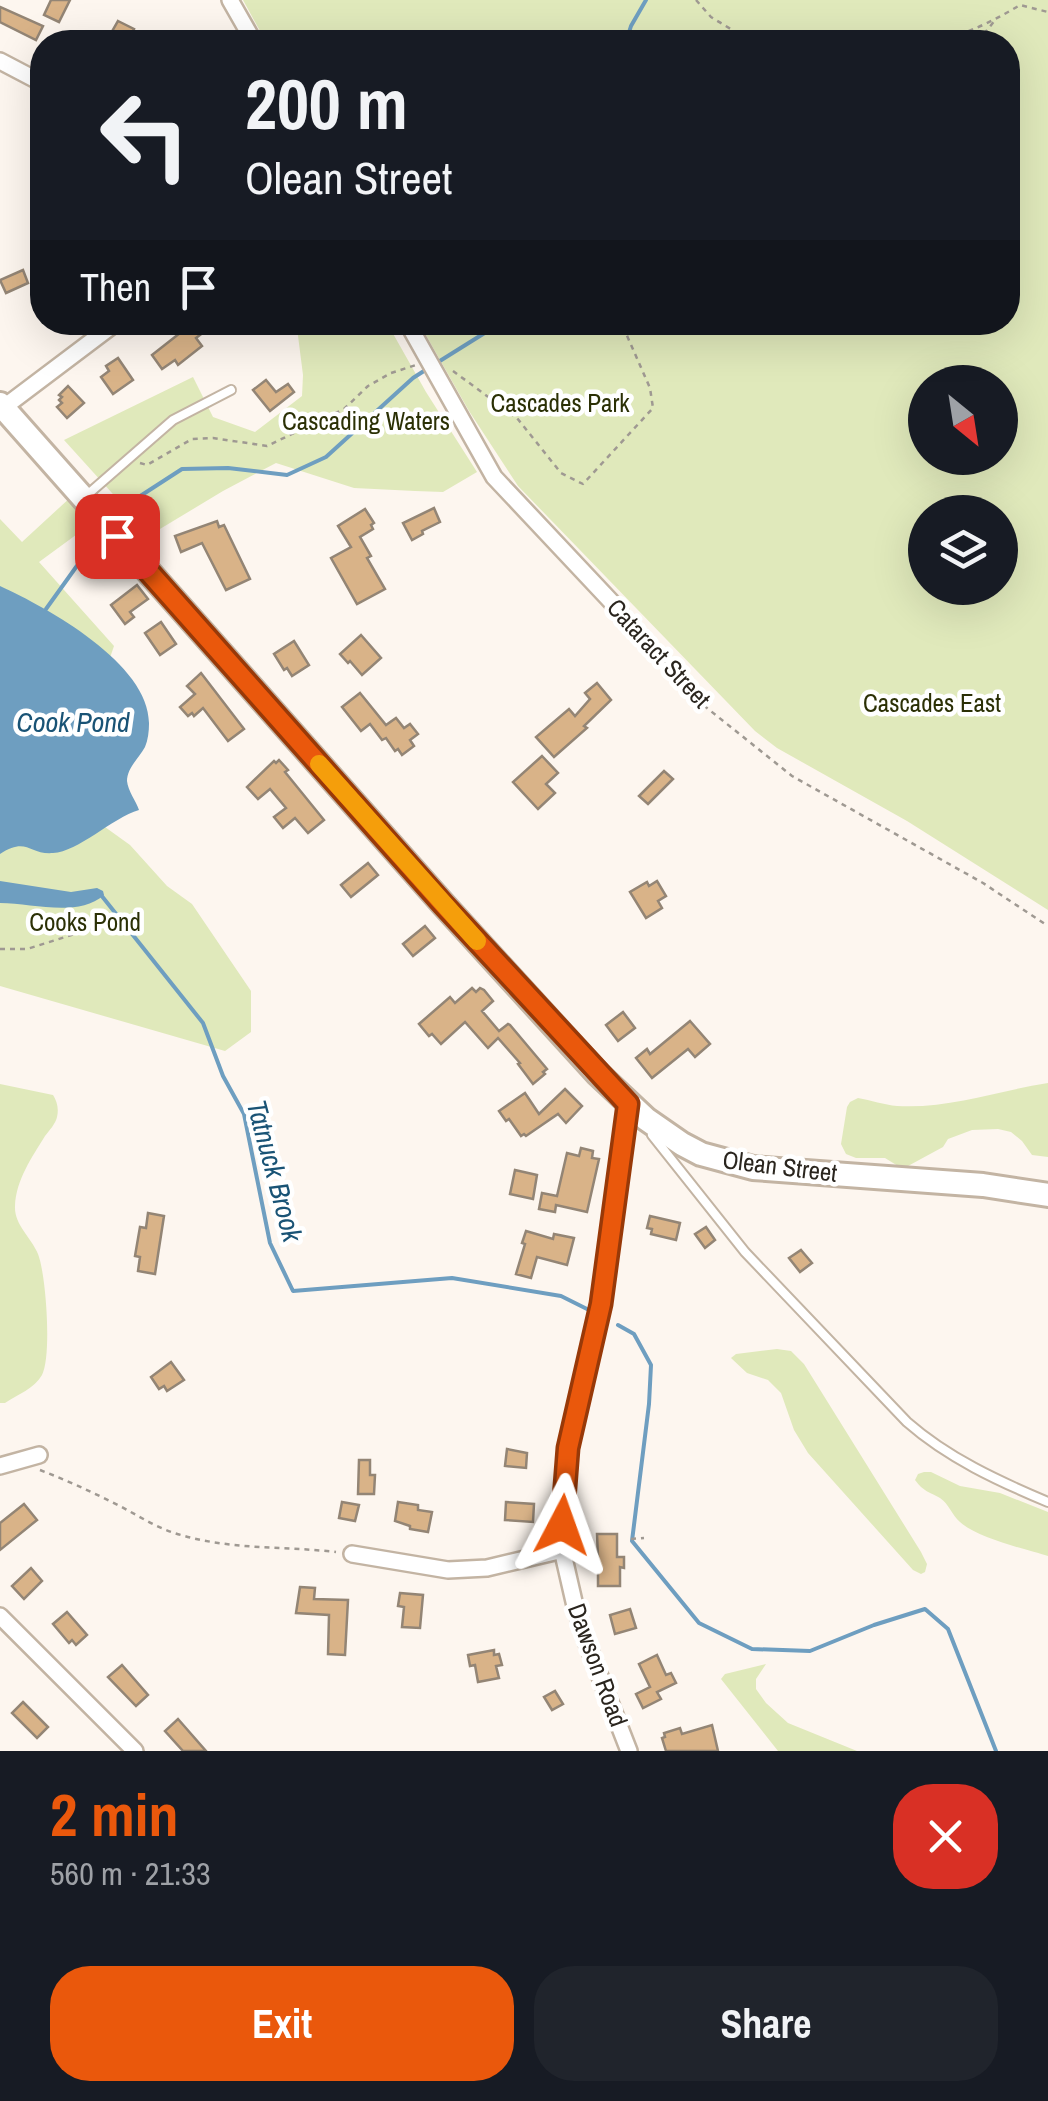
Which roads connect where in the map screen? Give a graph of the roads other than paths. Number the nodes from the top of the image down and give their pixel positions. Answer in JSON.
{"nodes":[{"id":1,"x":230,"y":0,"type":"edge"},
{"id":2,"x":247,"y":30,"type":"edge"},
{"id":3,"x":0,"y":62,"type":"edge"},
{"id":4,"x":30,"y":77,"type":"edge"},
{"id":5,"x":100,"y":335,"type":"edge"},
{"id":6,"x":414,"y":335,"type":"edge"},
{"id":7,"x":231,"y":390,"type":"dead end"},
{"id":8,"x":2,"y":406,"type":"edge"},
{"id":9,"x":84,"y":498,"type":"junction"},
{"id":10,"x":620,"y":610,"type":"road end"},
{"id":11,"x":628,"y":1104,"type":"junction"},
{"id":12,"x":1048,"y":1194,"type":"edge"},
{"id":13,"x":39,"y":1455,"type":"dead end"},
{"id":14,"x":5,"y":1465,"type":"edge"},
{"id":15,"x":1048,"y":1502,"type":"edge"},
{"id":16,"x":563,"y":1550,"type":"junction"},
{"id":17,"x":352,"y":1554,"type":"road end"},
{"id":18,"x":0,"y":1616,"type":"edge"},
{"id":19,"x":135,"y":1751,"type":"edge"},
{"id":20,"x":629,"y":1751,"type":"edge"}],
"edges":[{"from":1,"to":2,"type":"street"},
{"from":3,"to":4,"type":"street"},
{"from":5,"to":8,"type":"street"},
{"from":6,"to":10,"type":"street","name":"Cataract Street"},
{"from":7,"to":9,"type":"lane"},
{"from":8,"to":9,"type":"street","name":"Olean Street"},
{"from":9,"to":11,"type":"street","name":"Olean Street"},
{"from":11,"to":12,"type":"street","name":"Olean Street"},
{"from":11,"to":15,"type":"lane"},
{"from":11,"to":16,"type":"street","name":"Dawson Road"},
{"from":13,"to":14,"type":"street"},
{"from":16,"to":17,"type":"street"},
{"from":16,"to":20,"type":"street","name":"Dawson Road"},
{"from":18,"to":19,"type":"street"}]}
